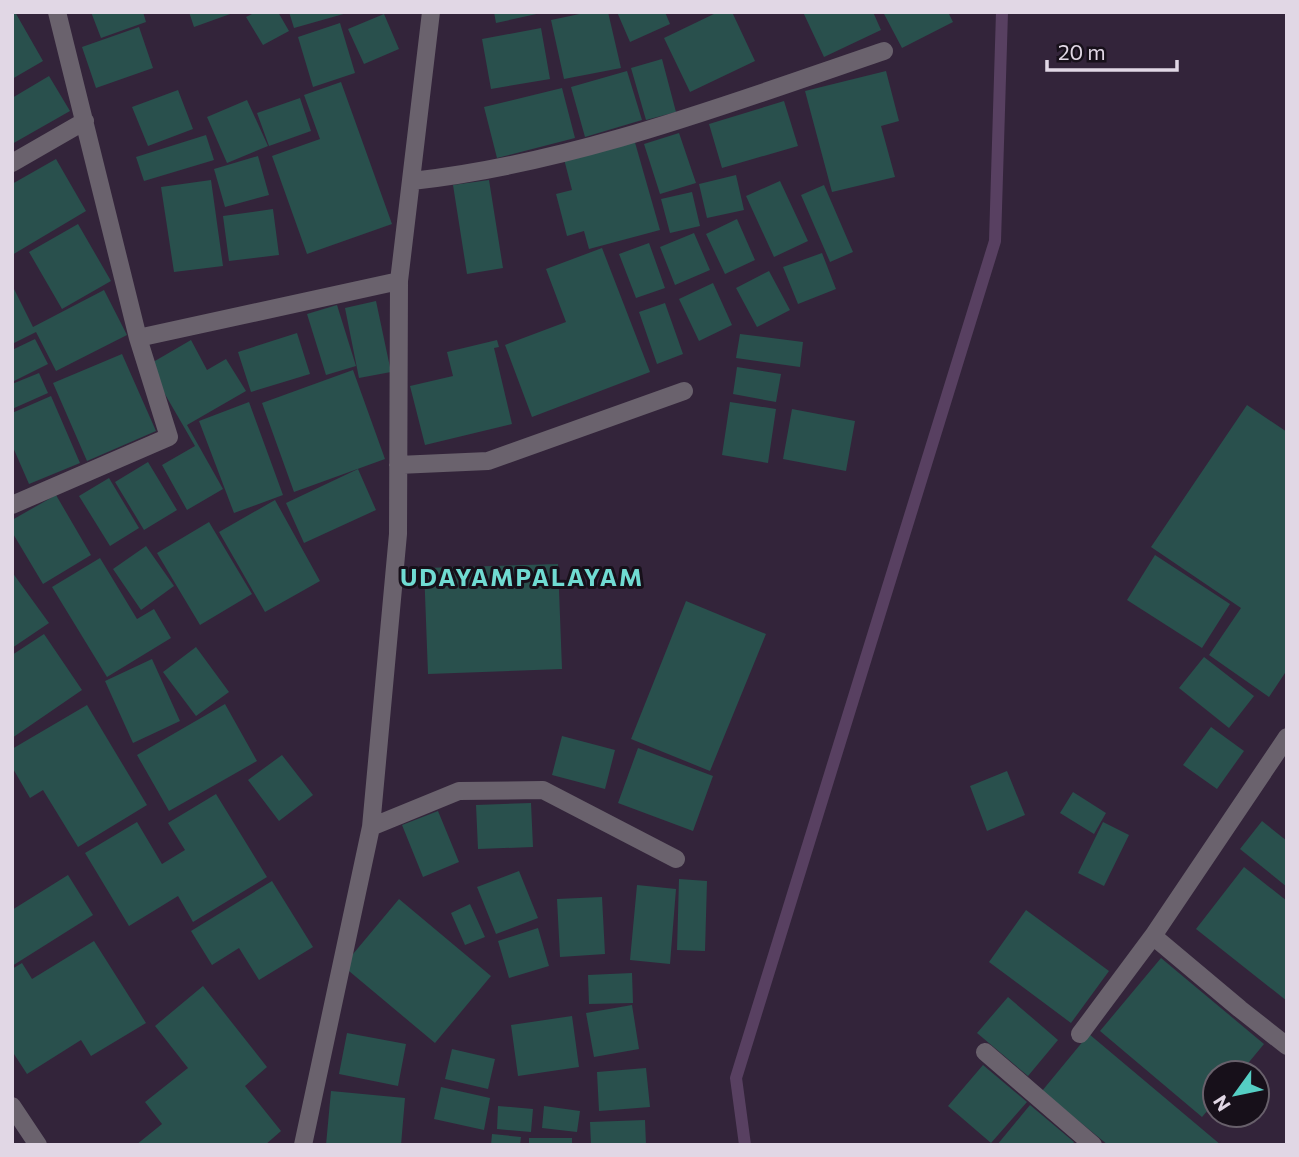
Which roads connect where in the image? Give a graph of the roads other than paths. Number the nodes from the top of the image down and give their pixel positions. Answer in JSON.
{"nodes":[{"id":1,"x":57,"y":12,"type":"edge"},
{"id":2,"x":431,"y":12,"type":"edge"},
{"id":3,"x":884,"y":51,"type":"dead end"},
{"id":4,"x":85,"y":121,"type":"junction"},
{"id":5,"x":12,"y":163,"type":"edge"},
{"id":6,"x":412,"y":181,"type":"junction"},
{"id":7,"x":399,"y":281,"type":"junction"},
{"id":8,"x":138,"y":338,"type":"junction"},
{"id":9,"x":684,"y":391,"type":"dead end"},
{"id":10,"x":398,"y":465,"type":"junction"},
{"id":11,"x":12,"y":505,"type":"edge"},
{"id":12,"x":1287,"y":737,"type":"edge"},
{"id":13,"x":371,"y":827,"type":"junction"},
{"id":14,"x":676,"y":859,"type":"dead end"},
{"id":15,"x":1153,"y":936,"type":"junction"},
{"id":16,"x":1080,"y":1034,"type":"dead end"},
{"id":17,"x":1287,"y":1046,"type":"edge"},
{"id":18,"x":985,"y":1052,"type":"dead end"},
{"id":19,"x":12,"y":1106,"type":"edge"},
{"id":20,"x":37,"y":1144,"type":"edge"},
{"id":21,"x":303,"y":1145,"type":"edge"},
{"id":22,"x":1093,"y":1145,"type":"edge"}],
"edges":[{"from":1,"to":4,"type":"street"},
{"from":2,"to":6,"type":"street"},
{"from":3,"to":6,"type":"street"},
{"from":4,"to":5,"type":"street"},
{"from":4,"to":8,"type":"street"},
{"from":6,"to":7,"type":"street"},
{"from":7,"to":8,"type":"street"},
{"from":7,"to":10,"type":"street"},
{"from":8,"to":11,"type":"street"},
{"from":9,"to":10,"type":"street"},
{"from":10,"to":13,"type":"street"},
{"from":12,"to":15,"type":"street"},
{"from":13,"to":14,"type":"street"},
{"from":13,"to":21,"type":"street"},
{"from":15,"to":16,"type":"street"},
{"from":15,"to":17,"type":"street"},
{"from":18,"to":22,"type":"street"},
{"from":19,"to":20,"type":"street"}]}
